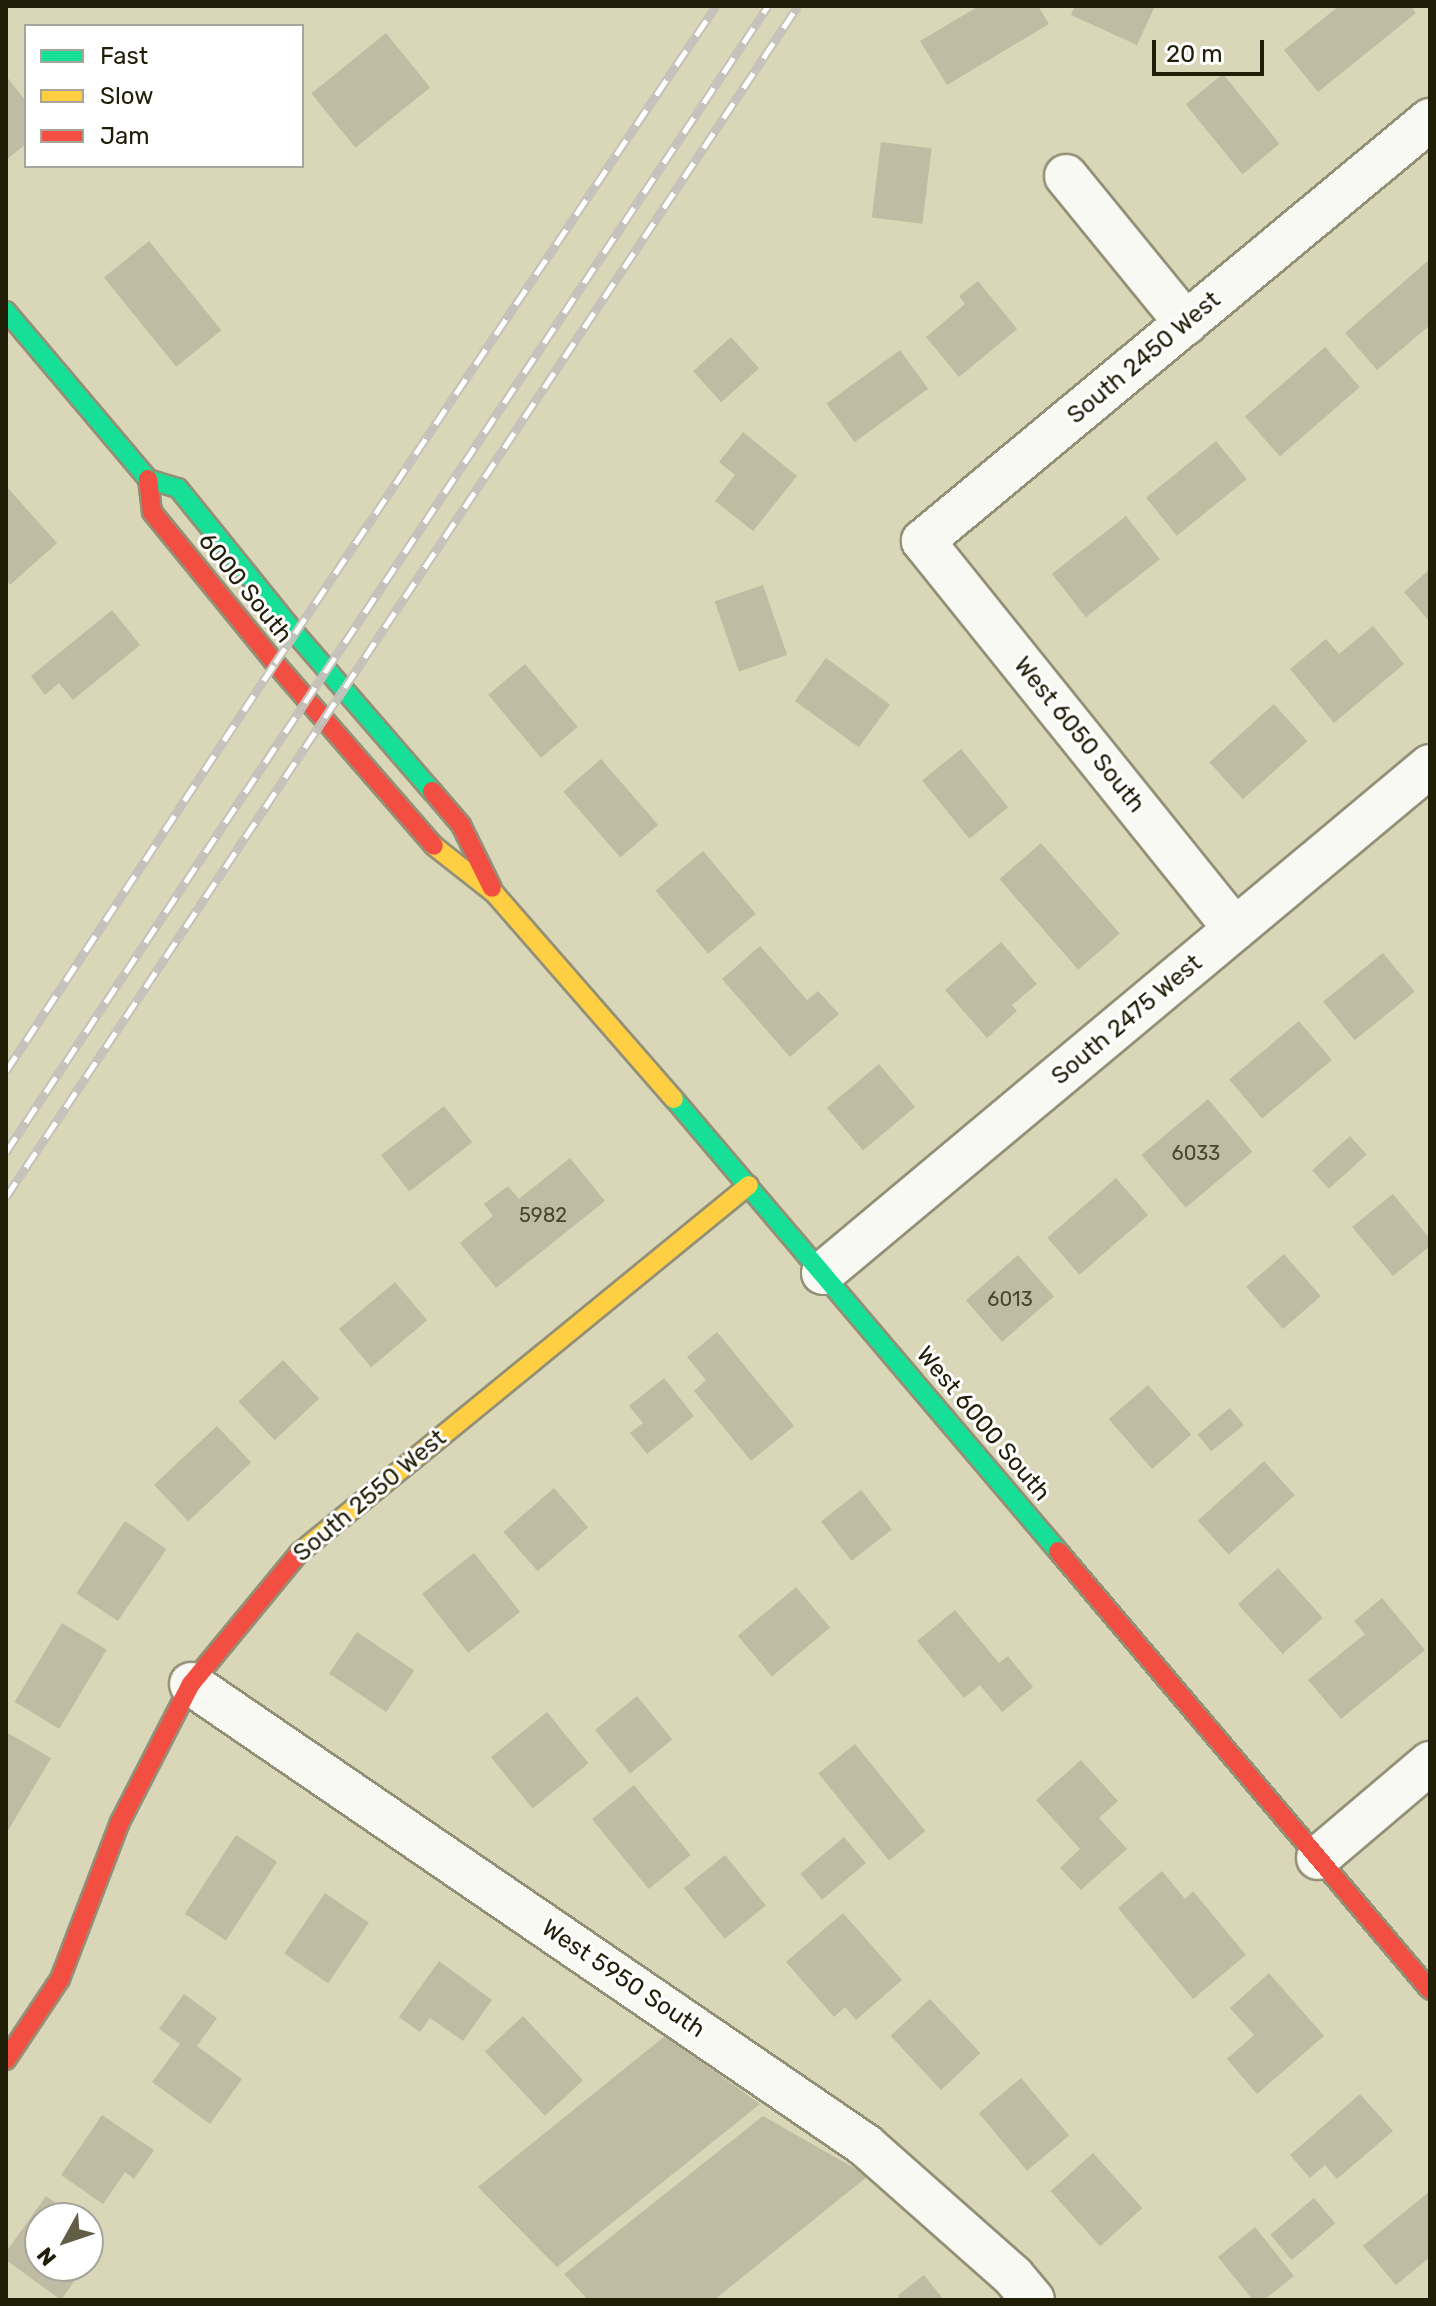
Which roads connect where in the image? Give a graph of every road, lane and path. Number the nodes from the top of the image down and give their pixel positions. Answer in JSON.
{"nodes":[{"id":1,"x":1430,"y":120,"type":"edge"},
{"id":2,"x":1066,"y":176,"type":"dead end"},
{"id":3,"x":6,"y":311,"type":"edge"},
{"id":4,"x":1186,"y":323,"type":"junction"},
{"id":5,"x":148,"y":479,"type":"junction"},
{"id":6,"x":923,"y":541,"type":"joint"},
{"id":7,"x":345,"y":687,"type":"joint"},
{"id":8,"x":324,"y":718,"type":"joint"},
{"id":9,"x":1430,"y":766,"type":"edge"},
{"id":10,"x":495,"y":894,"type":"junction"},
{"id":11,"x":1235,"y":929,"type":"junction"},
{"id":12,"x":749,"y":1185,"type":"junction"},
{"id":13,"x":823,"y":1273,"type":"junction"},
{"id":14,"x":191,"y":1684,"type":"junction"},
{"id":15,"x":1430,"y":1763,"type":"edge"},
{"id":16,"x":1318,"y":1858,"type":"junction"},
{"id":17,"x":1430,"y":1990,"type":"edge"},
{"id":18,"x":6,"y":2060,"type":"edge"},
{"id":19,"x":1033,"y":2300,"type":"edge"}],
"edges":[{"from":1,"to":4,"type":"street","name":"South 2450 West"},
{"from":2,"to":4,"type":"street"},
{"from":3,"to":5,"type":"street","name":"6000 South"},
{"from":4,"to":6,"type":"street","name":"South 2450 West"},
{"from":5,"to":7,"type":"street","name":"6000 South"},
{"from":5,"to":8,"type":"street","name":"6000 South"},
{"from":6,"to":11,"type":"street","name":"West 6050 South"},
{"from":7,"to":10,"type":"street","name":"West 6000 South"},
{"from":8,"to":10,"type":"street","name":"West 6000 South"},
{"from":9,"to":11,"type":"street","name":"South 2475 West"},
{"from":10,"to":12,"type":"street","name":"West 6000 South"},
{"from":11,"to":13,"type":"street","name":"South 2475 West"},
{"from":12,"to":13,"type":"street","name":"West 6000 South"},
{"from":12,"to":14,"type":"street","name":"South 2550 West"},
{"from":13,"to":16,"type":"street","name":"West 6000 South"},
{"from":14,"to":18,"type":"street","name":"South 2550 West"},
{"from":14,"to":19,"type":"street","name":"West 5950 South"},
{"from":15,"to":16,"type":"street"},
{"from":16,"to":17,"type":"street","name":"West 6000 South"}]}
